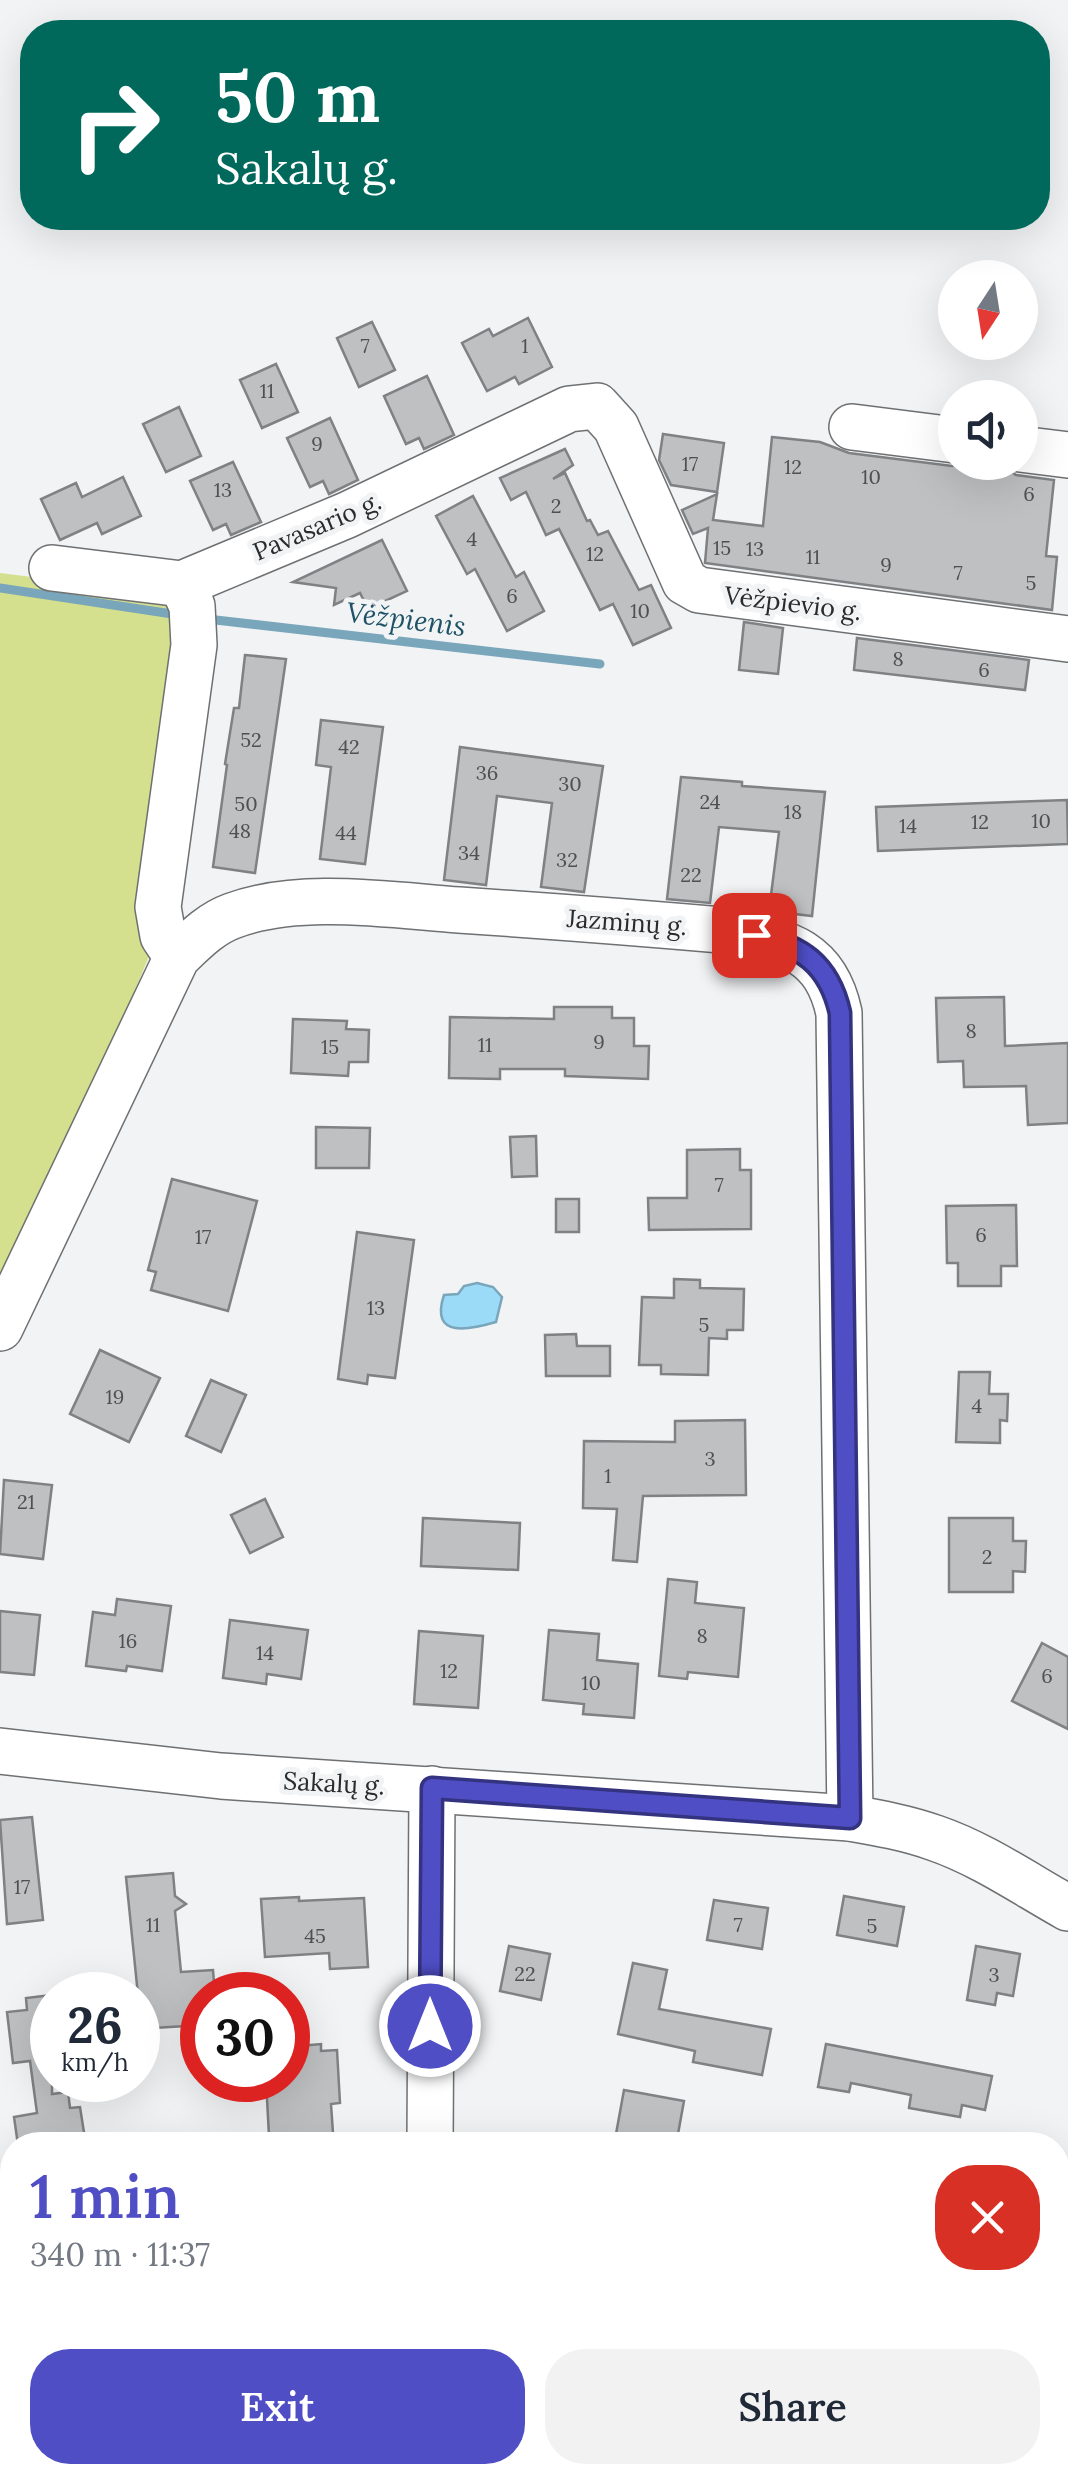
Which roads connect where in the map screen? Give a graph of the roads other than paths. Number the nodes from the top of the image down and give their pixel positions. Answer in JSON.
{"nodes":[{"id":1,"x":569,"y":410,"type":"joint"},
{"id":2,"x":852,"y":427,"type":"dead end"},
{"id":3,"x":938,"y":438,"type":"edge"},
{"id":4,"x":1038,"y":451,"type":"edge"},
{"id":5,"x":1068,"y":455,"type":"edge"},
{"id":6,"x":52,"y":568,"type":"dead end"},
{"id":7,"x":182,"y":584,"type":"junction"},
{"id":8,"x":1068,"y":639,"type":"edge"},
{"id":9,"x":178,"y":956,"type":"junction"},
{"id":10,"x":0,"y":1328,"type":"edge"},
{"id":11,"x":0,"y":1751,"type":"edge"},
{"id":12,"x":432,"y":1788,"type":"junction"},
{"id":13,"x":850,"y":1818,"type":"junction"},
{"id":14,"x":1068,"y":1908,"type":"edge"},
{"id":15,"x":430,"y":2132,"type":"edge"}],
"edges":[{"from":1,"to":7,"type":"street","name":"Pavasario g."},
{"from":1,"to":8,"type":"street","name":"Vėžpievio g."},
{"from":2,"to":3,"type":"street"},
{"from":4,"to":5,"type":"street"},
{"from":6,"to":7,"type":"street","name":"Pavasario g."},
{"from":7,"to":9,"type":"street"},
{"from":9,"to":10,"type":"street","name":"Jazminų g."},
{"from":9,"to":13,"type":"street","name":"Jazminų g."},
{"from":11,"to":12,"type":"street","name":"Sakalų g."},
{"from":12,"to":13,"type":"street","name":"Sakalų g."},
{"from":12,"to":15,"type":"street"},
{"from":13,"to":14,"type":"street","name":"Sakalų g."}]}
